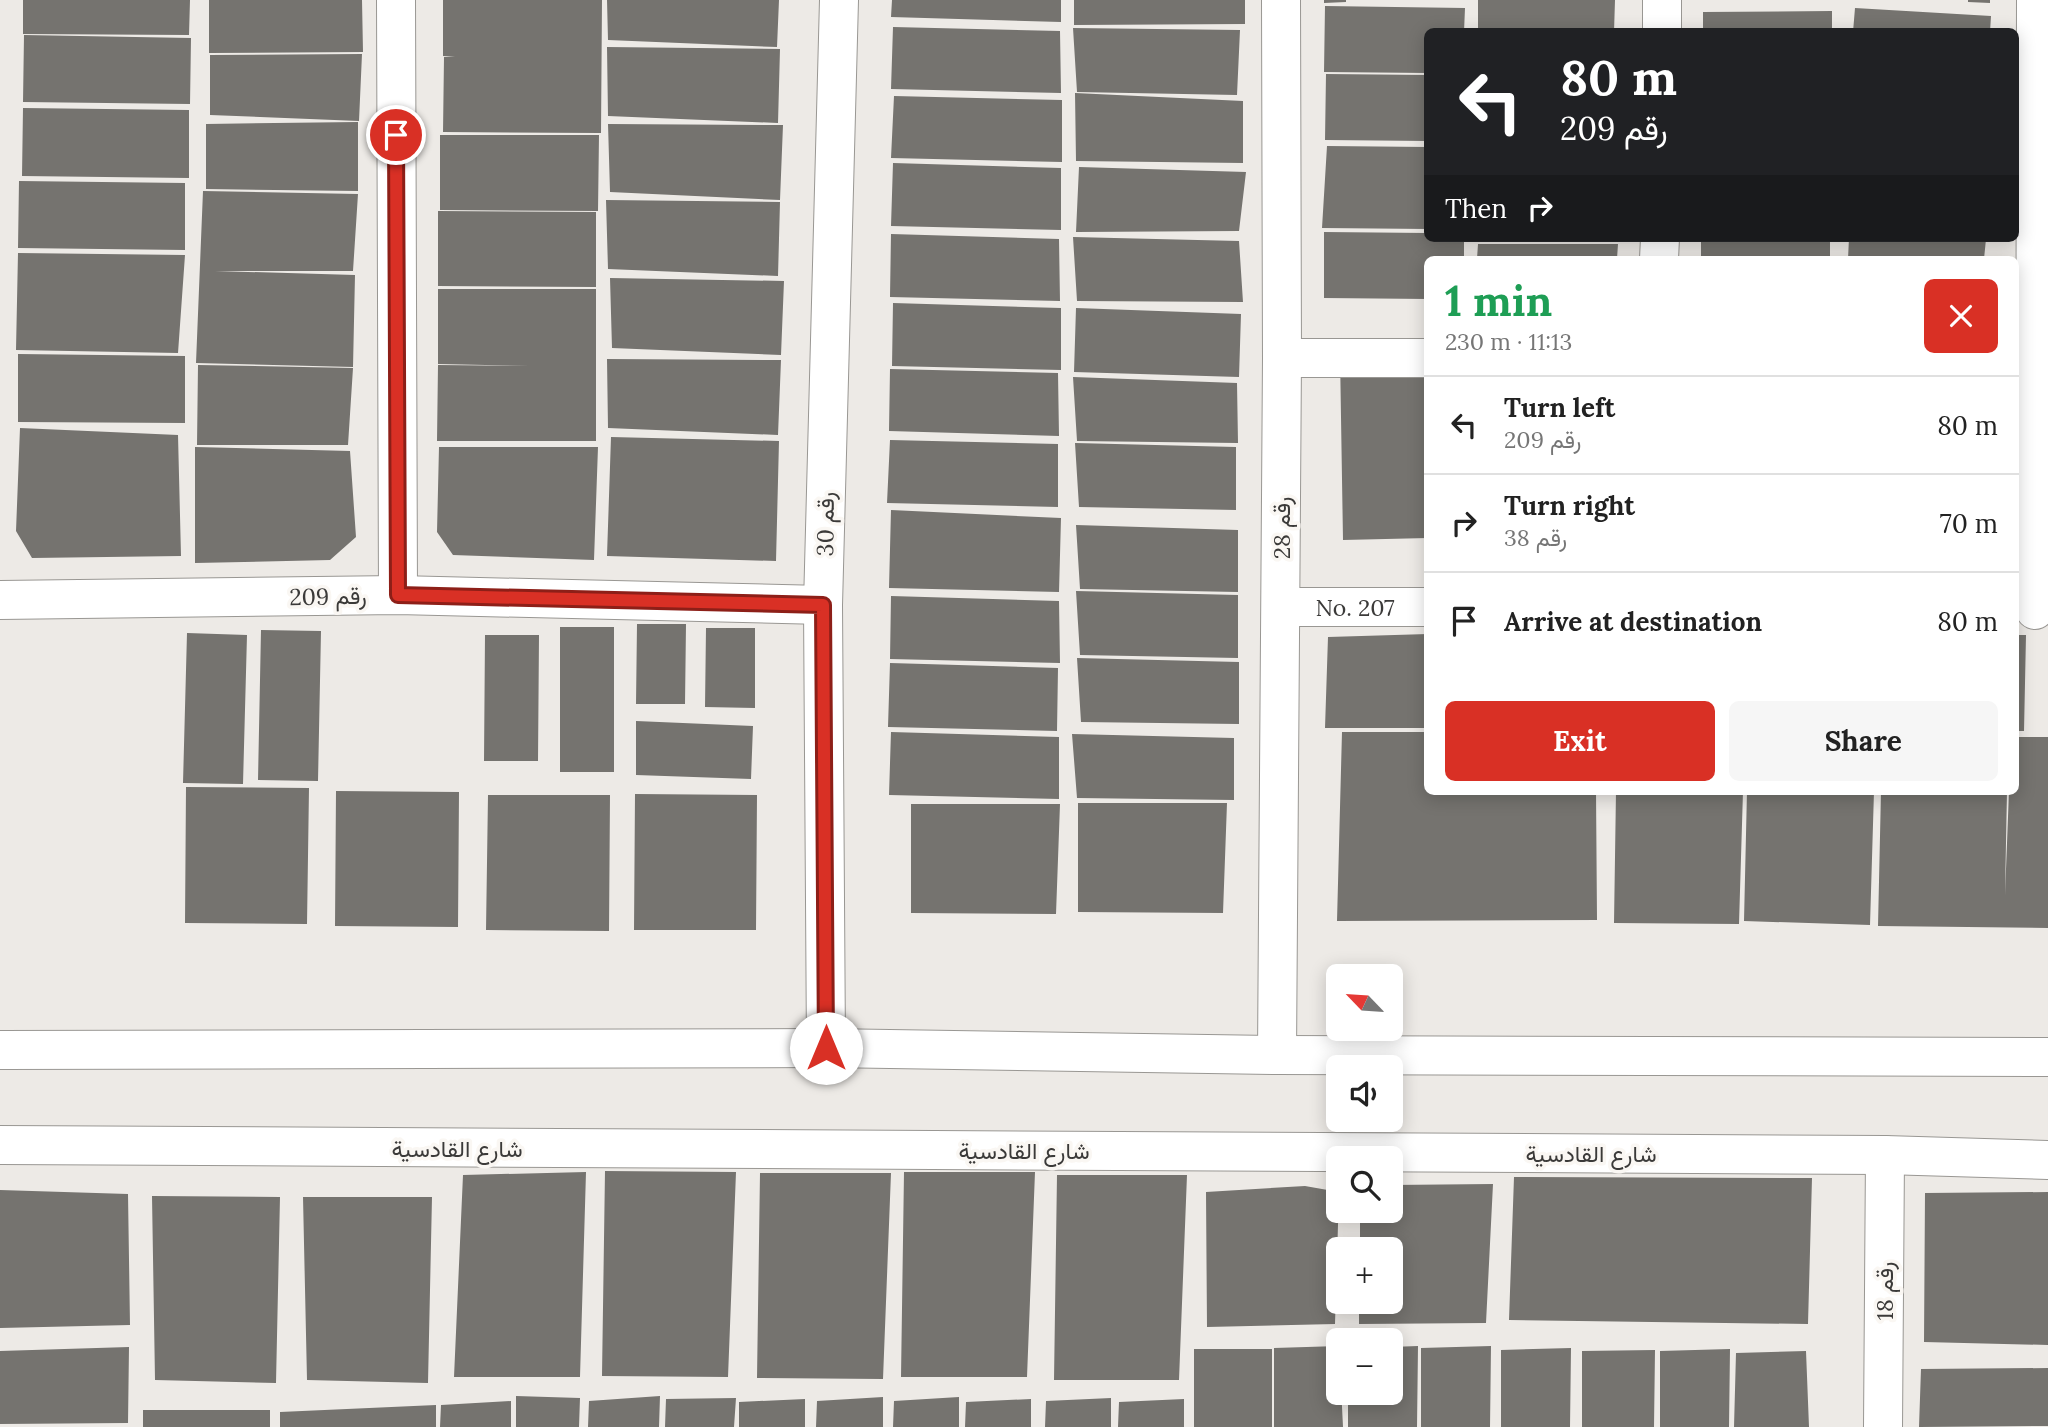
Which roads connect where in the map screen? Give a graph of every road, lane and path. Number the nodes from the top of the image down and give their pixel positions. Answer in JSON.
{"nodes":[{"id":1,"x":396,"y":0,"type":"edge"},
{"id":2,"x":839,"y":0,"type":"edge"},
{"id":3,"x":1281,"y":0,"type":"edge"},
{"id":4,"x":1662,"y":0,"type":"edge"},
{"id":5,"x":2036,"y":0,"type":"edge"},
{"id":6,"x":1662,"y":28,"type":"edge"},
{"id":7,"x":1282,"y":358,"type":"junction"},
{"id":8,"x":1424,"y":358,"type":"edge"},
{"id":9,"x":398,"y":595,"type":"junction"},
{"id":10,"x":0,"y":600,"type":"edge"},
{"id":11,"x":823,"y":605,"type":"junction"},
{"id":12,"x":1281,"y":607,"type":"junction"},
{"id":13,"x":1424,"y":607,"type":"edge"},
{"id":14,"x":2033,"y":610,"type":"edge"},
{"id":15,"x":826,"y":1048,"type":"junction"},
{"id":16,"x":0,"y":1050,"type":"edge"},
{"id":17,"x":1276,"y":1055,"type":"junction"},
{"id":18,"x":2048,"y":1057,"type":"edge"},
{"id":19,"x":0,"y":1145,"type":"edge"},
{"id":20,"x":1885,"y":1155,"type":"junction"},
{"id":21,"x":2048,"y":1160,"type":"edge"},
{"id":22,"x":1883,"y":1427,"type":"edge"}],
"edges":[{"from":1,"to":9,"type":"street"},
{"from":2,"to":11,"type":"street","name":"رقم 30"},
{"from":3,"to":7,"type":"street","name":"رقم 28"},
{"from":4,"to":6,"type":"street"},
{"from":5,"to":14,"type":"street"},
{"from":7,"to":8,"type":"street"},
{"from":7,"to":12,"type":"street","name":"رقم 28"},
{"from":9,"to":10,"type":"street","name":"رقم 209"},
{"from":9,"to":11,"type":"street","name":"رقم 209"},
{"from":11,"to":15,"type":"street","name":"رقم 30"},
{"from":12,"to":13,"type":"street","name":"No. 207"},
{"from":12,"to":17,"type":"street","name":"رقم 28"},
{"from":15,"to":16,"type":"street"},
{"from":15,"to":17,"type":"street"},
{"from":17,"to":18,"type":"street"},
{"from":19,"to":20,"type":"street","name":"شارع القادسية"},
{"from":20,"to":21,"type":"street","name":"شارع القادسية"},
{"from":20,"to":22,"type":"street","name":"رقم 18"}]}
